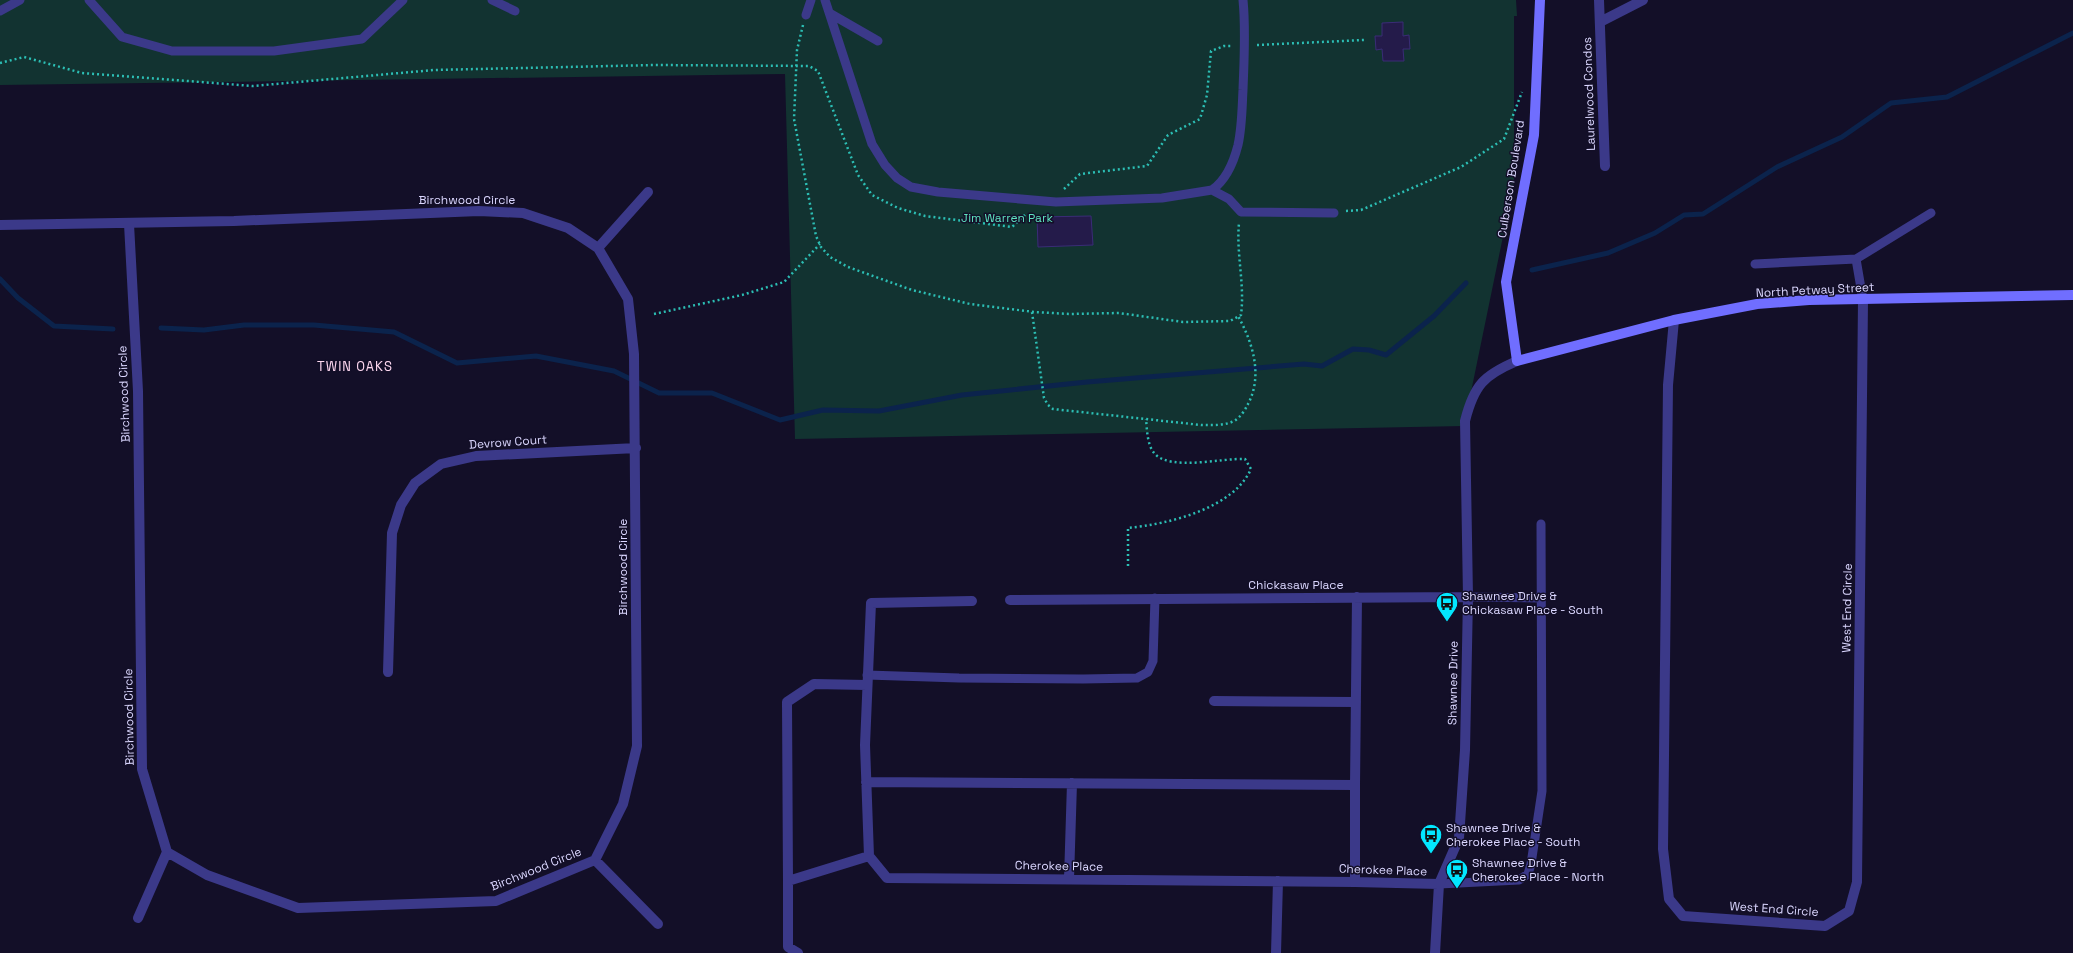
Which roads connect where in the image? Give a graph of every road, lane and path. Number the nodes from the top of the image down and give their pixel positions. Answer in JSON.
{"nodes":[{"id":1,"x":20,"y":0,"type":"edge"},
{"id":2,"x":89,"y":0,"type":"edge"},
{"id":3,"x":403,"y":0,"type":"edge"},
{"id":4,"x":492,"y":0,"type":"edge"},
{"id":5,"x":811,"y":0,"type":"edge"},
{"id":6,"x":825,"y":0,"type":"edge"},
{"id":7,"x":1243,"y":0,"type":"edge"},
{"id":8,"x":1540,"y":0,"type":"edge"},
{"id":9,"x":1599,"y":0,"type":"edge"},
{"id":10,"x":1643,"y":0,"type":"edge"},
{"id":11,"x":0,"y":11,"type":"edge"},
{"id":12,"x":514,"y":11,"type":"dead end"},
{"id":13,"x":831,"y":14,"type":"junction"},
{"id":14,"x":806,"y":15,"type":"joint"},
{"id":15,"x":1600,"y":22,"type":"junction"},
{"id":16,"x":1364,"y":40,"type":"dead end"},
{"id":17,"x":878,"y":42,"type":"dead end"},
{"id":18,"x":1244,"y":45,"type":"junction"},
{"id":19,"x":0,"y":63,"type":"edge"},
{"id":20,"x":797,"y":67,"type":"junction"},
{"id":21,"x":1524,"y":85,"type":"dead end"},
{"id":22,"x":1605,"y":166,"type":"dead end"},
{"id":23,"x":1212,"y":190,"type":"junction"},
{"id":24,"x":648,"y":192,"type":"dead end"},
{"id":25,"x":1044,"y":201,"type":"junction"},
{"id":26,"x":1241,"y":212,"type":"junction"},
{"id":27,"x":1334,"y":213,"type":"joint"},
{"id":28,"x":1931,"y":213,"type":"dead end"},
{"id":29,"x":130,"y":224,"type":"junction"},
{"id":30,"x":0,"y":225,"type":"edge"},
{"id":31,"x":820,"y":244,"type":"junction"},
{"id":32,"x":598,"y":248,"type":"junction"},
{"id":33,"x":1856,"y":258,"type":"junction"},
{"id":34,"x":1755,"y":264,"type":"dead end"},
{"id":35,"x":2073,"y":295,"type":"edge"},
{"id":36,"x":1863,"y":300,"type":"junction"},
{"id":37,"x":1032,"y":312,"type":"junction"},
{"id":38,"x":654,"y":314,"type":"dead end"},
{"id":39,"x":1238,"y":316,"type":"junction"},
{"id":40,"x":1674,"y":320,"type":"junction"},
{"id":41,"x":1517,"y":360,"type":"junction"},
{"id":42,"x":1146,"y":419,"type":"junction"},
{"id":43,"x":636,"y":448,"type":"junction"},
{"id":44,"x":1541,"y":524,"type":"dead end"},
{"id":45,"x":1128,"y":566,"type":"dead end"},
{"id":46,"x":1468,"y":597,"type":"junction"},
{"id":47,"x":1155,"y":598,"type":"junction"},
{"id":48,"x":1357,"y":598,"type":"junction"},
{"id":49,"x":1542,"y":598,"type":"junction"},
{"id":50,"x":1010,"y":600,"type":"dead end"},
{"id":51,"x":972,"y":601,"type":"dead end"},
{"id":52,"x":388,"y":672,"type":"dead end"},
{"id":53,"x":867,"y":680,"type":"junction"},
{"id":54,"x":1214,"y":701,"type":"dead end"},
{"id":55,"x":1356,"y":702,"type":"junction"},
{"id":56,"x":866,"y":782,"type":"junction"},
{"id":57,"x":1072,"y":783,"type":"junction"},
{"id":58,"x":1355,"y":785,"type":"junction"},
{"id":59,"x":167,"y":852,"type":"junction"},
{"id":60,"x":869,"y":856,"type":"junction"},
{"id":61,"x":595,"y":860,"type":"junction"},
{"id":62,"x":1069,"y":879,"type":"junction"},
{"id":63,"x":788,"y":881,"type":"junction"},
{"id":64,"x":1278,"y":881,"type":"junction"},
{"id":65,"x":1355,"y":882,"type":"junction"},
{"id":66,"x":1439,"y":884,"type":"junction"},
{"id":67,"x":138,"y":918,"type":"dead end"},
{"id":68,"x":658,"y":924,"type":"dead end"},
{"id":69,"x":798,"y":953,"type":"edge"},
{"id":70,"x":1276,"y":953,"type":"edge"},
{"id":71,"x":1435,"y":953,"type":"edge"}],
"edges":[{"from":1,"to":11,"type":"lane"},
{"from":2,"to":3,"type":"lane"},
{"from":4,"to":12,"type":"lane"},
{"from":5,"to":14,"type":"lane"},
{"from":6,"to":13,"type":"lane"},
{"from":7,"to":18,"type":"lane"},
{"from":8,"to":41,"type":"street","name":"Culberson Boulevard"},
{"from":9,"to":15,"type":"street","name":"Laurelwood Condos"},
{"from":10,"to":15,"type":"street","name":"Laurelwood Condos"},
{"from":13,"to":17,"type":"lane"},
{"from":13,"to":25,"type":"lane"},
{"from":14,"to":20,"type":"path"},
{"from":15,"to":22,"type":"street","name":"Laurelwood Condos"},
{"from":16,"to":18,"type":"path"},
{"from":18,"to":23,"type":"lane"},
{"from":18,"to":25,"type":"path"},
{"from":19,"to":20,"type":"path"},
{"from":20,"to":25,"type":"path"},
{"from":20,"to":31,"type":"path"},
{"from":21,"to":27,"type":"path"},
{"from":23,"to":25,"type":"lane"},
{"from":23,"to":26,"type":"lane"},
{"from":24,"to":32,"type":"street"},
{"from":26,"to":27,"type":"lane"},
{"from":26,"to":39,"type":"path"},
{"from":28,"to":33,"type":"lane"},
{"from":29,"to":30,"type":"street","name":"Birchwood Circle"},
{"from":29,"to":32,"type":"street","name":"Birchwood Circle"},
{"from":29,"to":59,"type":"street","name":"Birchwood Circle"},
{"from":31,"to":37,"type":"path"},
{"from":31,"to":38,"type":"path"},
{"from":32,"to":43,"type":"street","name":"Birchwood Circle"},
{"from":33,"to":34,"type":"lane"},
{"from":33,"to":36,"type":"lane"},
{"from":35,"to":36,"type":"street","name":"North Petway Street"},
{"from":36,"to":40,"type":"street","name":"North Petway Street"},
{"from":36,"to":40,"type":"street","name":"West End Circle"},
{"from":37,"to":39,"type":"path"},
{"from":37,"to":42,"type":"path"},
{"from":39,"to":42,"type":"path"},
{"from":40,"to":41,"type":"street","name":"North Petway Street"},
{"from":41,"to":46,"type":"street","name":"Shawnee Drive"},
{"from":42,"to":45,"type":"path"},
{"from":43,"to":52,"type":"street","name":"Devrow Court"},
{"from":43,"to":61,"type":"street","name":"Birchwood Circle"},
{"from":44,"to":49,"type":"lane"},
{"from":46,"to":48,"type":"street","name":"Chickasaw Place"},
{"from":46,"to":49,"type":"lane"},
{"from":46,"to":66,"type":"street","name":"Shawnee Drive"},
{"from":47,"to":48,"type":"street","name":"Chickasaw Place"},
{"from":47,"to":50,"type":"street","name":"Chickasaw Place"},
{"from":47,"to":53,"type":"lane"},
{"from":48,"to":55,"type":"street"},
{"from":49,"to":66,"type":"lane"},
{"from":51,"to":53,"type":"street"},
{"from":53,"to":56,"type":"street"},
{"from":53,"to":63,"type":"street"},
{"from":54,"to":55,"type":"street"},
{"from":55,"to":58,"type":"street"},
{"from":56,"to":57,"type":"street"},
{"from":56,"to":60,"type":"street"},
{"from":57,"to":58,"type":"street"},
{"from":57,"to":62,"type":"street"},
{"from":58,"to":65,"type":"street"},
{"from":59,"to":61,"type":"street","name":"Birchwood Circle"},
{"from":59,"to":67,"type":"street"},
{"from":60,"to":62,"type":"street","name":"Cherokee Place"},
{"from":60,"to":63,"type":"street"},
{"from":61,"to":68,"type":"street"},
{"from":62,"to":64,"type":"street","name":"Cherokee Place"},
{"from":63,"to":69,"type":"street"},
{"from":64,"to":65,"type":"street","name":"Cherokee Place"},
{"from":64,"to":70,"type":"street"},
{"from":65,"to":66,"type":"street","name":"Cherokee Place"},
{"from":66,"to":71,"type":"street","name":"Shawnee Drive"}]}
